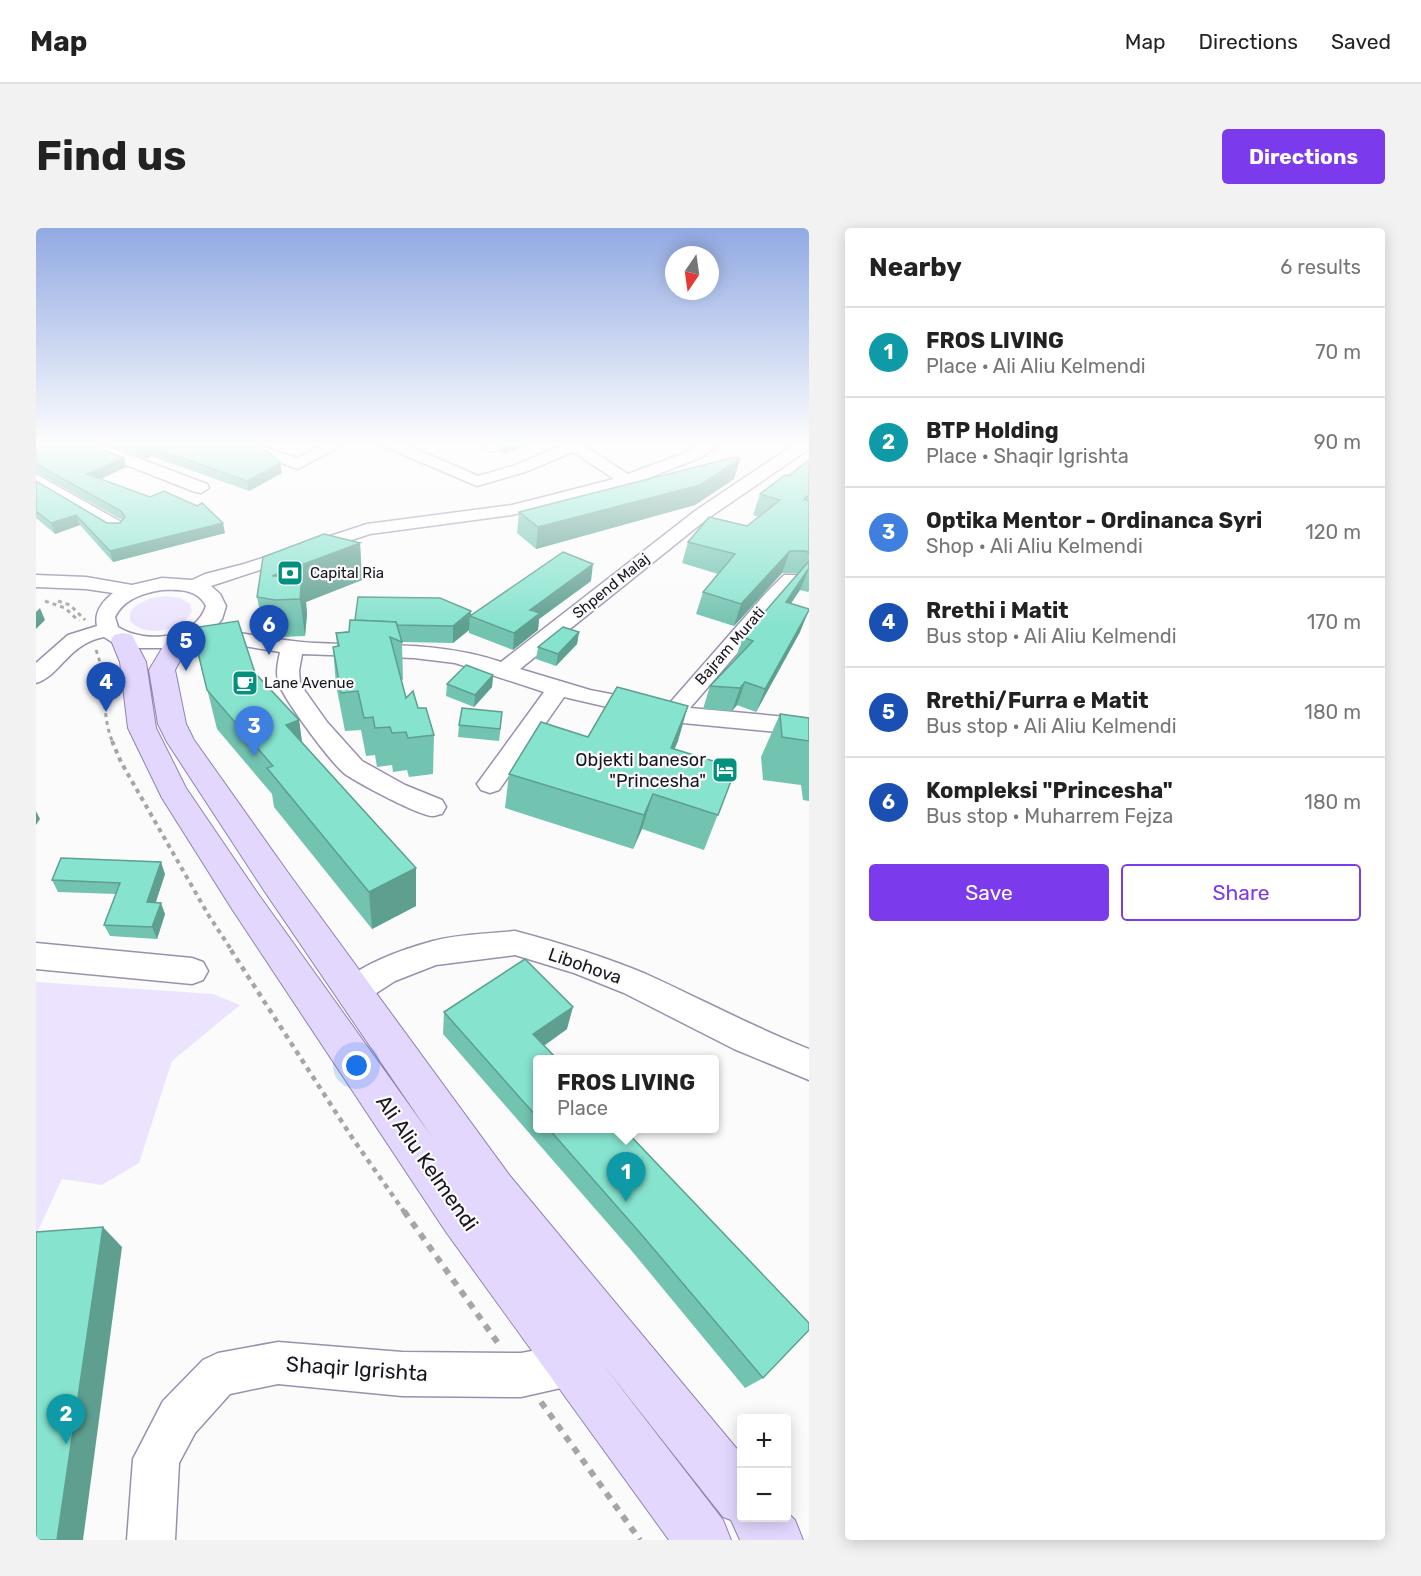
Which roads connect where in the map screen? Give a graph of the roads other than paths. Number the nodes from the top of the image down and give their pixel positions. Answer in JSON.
{"nodes":[{"id":1,"x":79,"y":504,"type":"edge"},
{"id":2,"x":534,"y":504,"type":"edge"},
{"id":3,"x":717,"y":504,"type":"edge"},
{"id":4,"x":117,"y":527,"type":"edge"},
{"id":5,"x":791,"y":579,"type":"edge"},
{"id":6,"x":36,"y":581,"type":"edge"},
{"id":7,"x":194,"y":587,"type":"junction"},
{"id":8,"x":134,"y":591,"type":"junction"},
{"id":9,"x":114,"y":626,"type":"junction"},
{"id":10,"x":188,"y":636,"type":"junction"},
{"id":11,"x":292,"y":647,"type":"junction"},
{"id":12,"x":506,"y":669,"type":"junction"},
{"id":13,"x":36,"y":676,"type":"edge"},
{"id":14,"x":558,"y":689,"type":"junction"},
{"id":15,"x":672,"y":715,"type":"junction"},
{"id":16,"x":807,"y":723,"type":"edge"},
{"id":17,"x":490,"y":784,"type":"dead end"},
{"id":18,"x":433,"y":807,"type":"dead end"},
{"id":19,"x":36,"y":956,"type":"edge"},
{"id":20,"x":192,"y":971,"type":"dead end"},
{"id":21,"x":353,"y":990,"type":"junction"},
{"id":22,"x":809,"y":1065,"type":"edge"},
{"id":23,"x":574,"y":1364,"type":"junction"},
{"id":24,"x":737,"y":1493,"type":"edge"},
{"id":25,"x":760,"y":1522,"type":"edge"},
{"id":26,"x":151,"y":1540,"type":"edge"},
{"id":27,"x":704,"y":1540,"type":"edge"},
{"id":28,"x":775,"y":1540,"type":"edge"}],
"edges":[{"from":1,"to":4,"type":"street"},
{"from":2,"to":7,"type":"street"},
{"from":3,"to":12,"type":"street","name":"Shpend Malaj"},
{"from":5,"to":15,"type":"street","name":"Bajram Murati"},
{"from":6,"to":8,"type":"street"},
{"from":6,"to":9,"type":"street"},
{"from":7,"to":8,"type":"street"},
{"from":7,"to":10,"type":"street"},
{"from":8,"to":9,"type":"street"},
{"from":9,"to":10,"type":"street"},
{"from":9,"to":13,"type":"street"},
{"from":9,"to":23,"type":"main road","name":"Ali Aliu Kelmendi"},
{"from":10,"to":11,"type":"street"},
{"from":10,"to":21,"type":"main road","name":"Ali Aliu Kelmendi"},
{"from":11,"to":12,"type":"street"},
{"from":11,"to":18,"type":"street"},
{"from":12,"to":14,"type":"street"},
{"from":14,"to":15,"type":"street"},
{"from":14,"to":17,"type":"street"},
{"from":15,"to":16,"type":"street"},
{"from":19,"to":20,"type":"street"},
{"from":21,"to":22,"type":"street","name":"Libohova"},
{"from":21,"to":24,"type":"main road","name":"Ali Aliu Kelmendi"},
{"from":23,"to":26,"type":"street","name":"Shaqir Igrishta"},
{"from":23,"to":27,"type":"main road","name":"Ali Aliu Kelmendi"},
{"from":25,"to":28,"type":"main road"}]}
